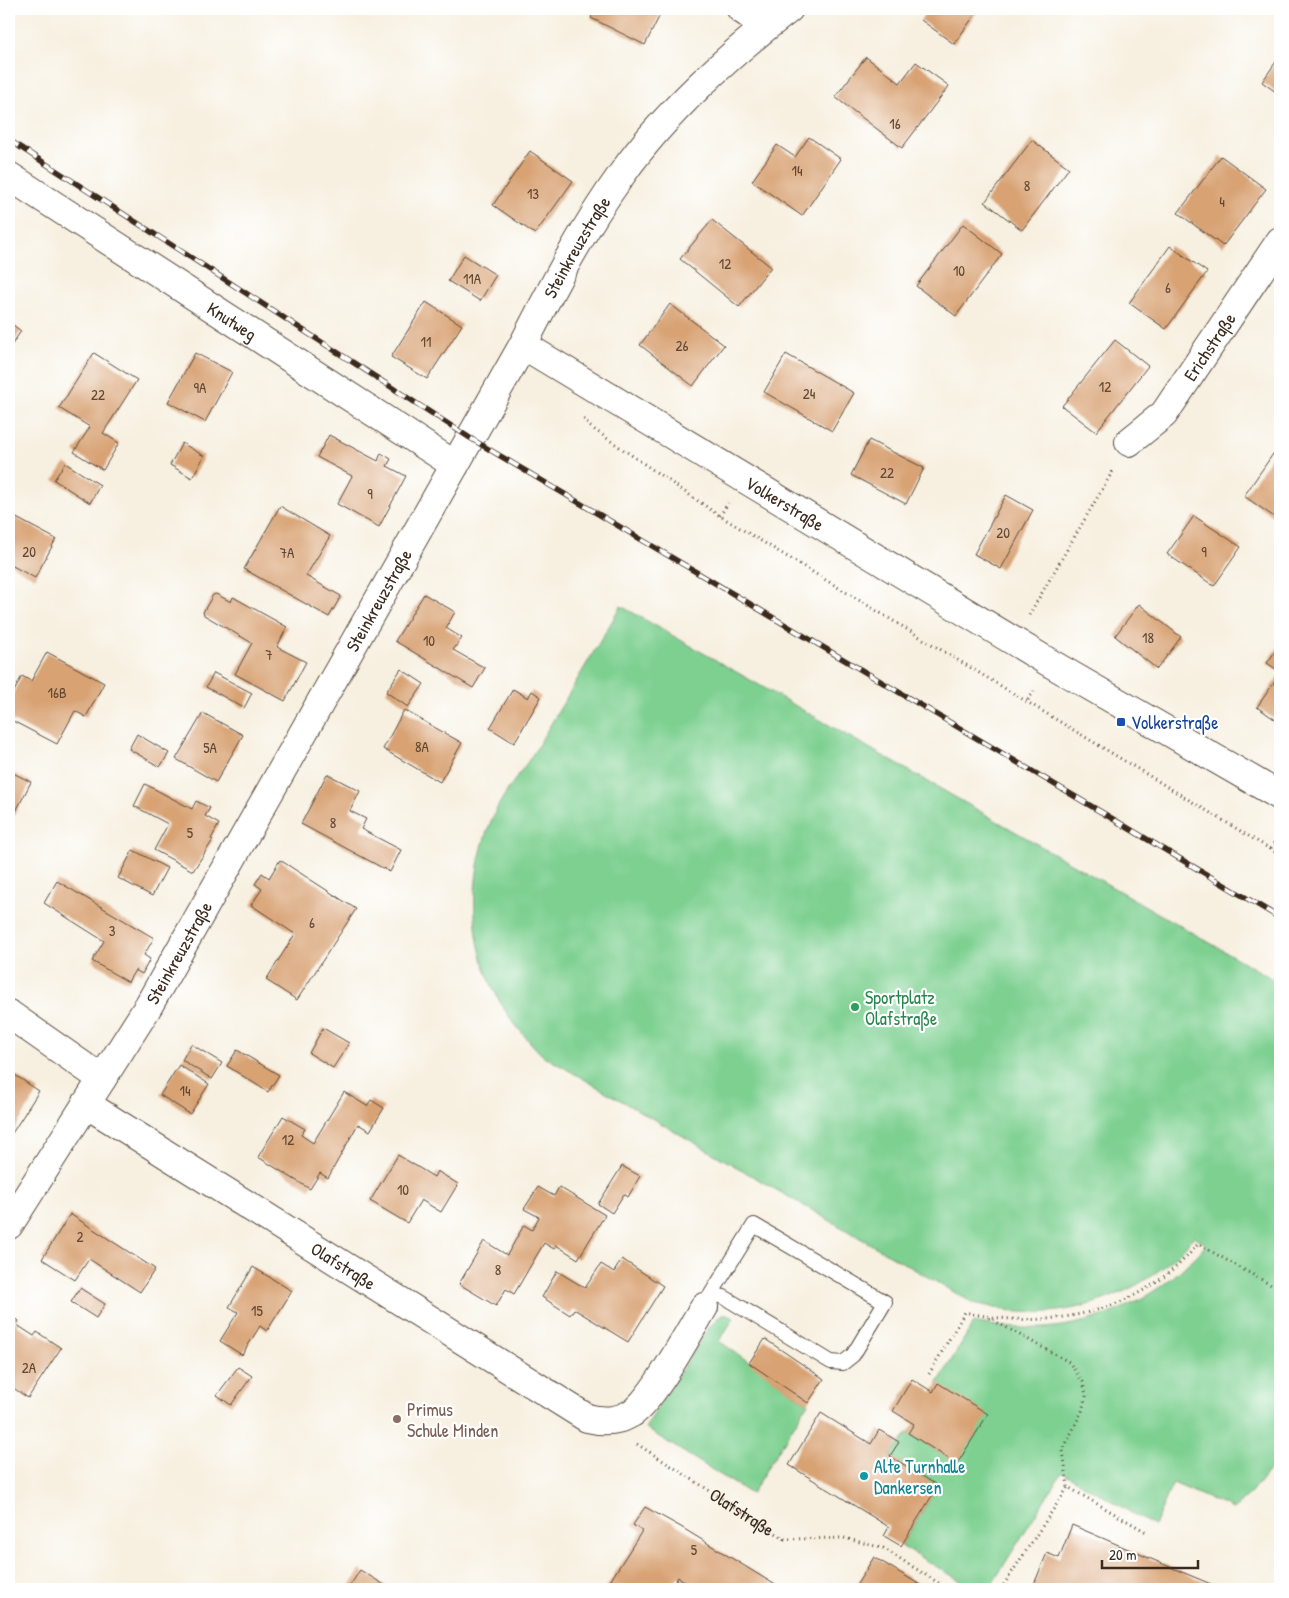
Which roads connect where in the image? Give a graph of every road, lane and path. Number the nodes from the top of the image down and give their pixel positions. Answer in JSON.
{"nodes":[{"id":1,"x":741,"y":9,"type":"edge"},
{"id":2,"x":789,"y":9,"type":"edge"},
{"id":3,"x":766,"y":26,"type":"junction"},
{"id":4,"x":9,"y":176,"type":"edge"},
{"id":5,"x":1280,"y":241,"type":"edge"},
{"id":6,"x":523,"y":345,"type":"junction"},
{"id":7,"x":568,"y":374,"type":"junction"},
{"id":8,"x":1129,"y":442,"type":"joint"},
{"id":9,"x":455,"y":465,"type":"junction"},
{"id":10,"x":1013,"y":641,"type":"junction"},
{"id":11,"x":1280,"y":796,"type":"edge"},
{"id":12,"x":1280,"y":832,"type":"edge"},
{"id":13,"x":1271,"y":848,"type":"junction"},
{"id":14,"x":1280,"y":854,"type":"edge"},
{"id":15,"x":9,"y":1014,"type":"edge"},
{"id":16,"x":102,"y":1079,"type":"junction"},
{"id":17,"x":86,"y":1104,"type":"junction"},
{"id":18,"x":9,"y":1225,"type":"edge"},
{"id":19,"x":1280,"y":1290,"type":"edge"},
{"id":20,"x":706,"y":1303,"type":"junction"},
{"id":21,"x":986,"y":1317,"type":"junction"},
{"id":22,"x":930,"y":1374,"type":"dead end"},
{"id":23,"x":601,"y":1422,"type":"junction"},
{"id":24,"x":1068,"y":1487,"type":"junction"},
{"id":25,"x":1148,"y":1533,"type":"dead end"},
{"id":26,"x":948,"y":1589,"type":"edge"},
{"id":27,"x":1001,"y":1589,"type":"edge"}],
"edges":[{"from":1,"to":3,"type":"street"},
{"from":2,"to":3,"type":"street","name":"Steinkreuzstraße"},
{"from":3,"to":6,"type":"street","name":"Steinkreuzstraße"},
{"from":4,"to":9,"type":"street","name":"Knutweg"},
{"from":5,"to":8,"type":"street","name":"Erichstraße"},
{"from":6,"to":7,"type":"street","name":"Volkerstraße"},
{"from":6,"to":9,"type":"street","name":"Steinkreuzstraße"},
{"from":7,"to":10,"type":"street","name":"Volkerstraße"},
{"from":7,"to":13,"type":"path"},
{"from":8,"to":10,"type":"path"},
{"from":9,"to":16,"type":"street","name":"Steinkreuzstraße"},
{"from":10,"to":11,"type":"street","name":"Volkerstraße"},
{"from":12,"to":13,"type":"path"},
{"from":13,"to":14,"type":"path"},
{"from":15,"to":16,"type":"street"},
{"from":16,"to":17,"type":"street","name":"Steinkreuzstraße"},
{"from":17,"to":18,"type":"street","name":"Steinkreuzstraße"},
{"from":17,"to":23,"type":"street","name":"Olafstraße"},
{"from":19,"to":21,"type":"path"},
{"from":20,"to":20,"type":"lane"},
{"from":20,"to":23,"type":"street"},
{"from":21,"to":22,"type":"path"},
{"from":21,"to":24,"type":"path"},
{"from":23,"to":26,"type":"path","name":"Olafstraße"},
{"from":24,"to":25,"type":"path"},
{"from":24,"to":27,"type":"path"}]}
